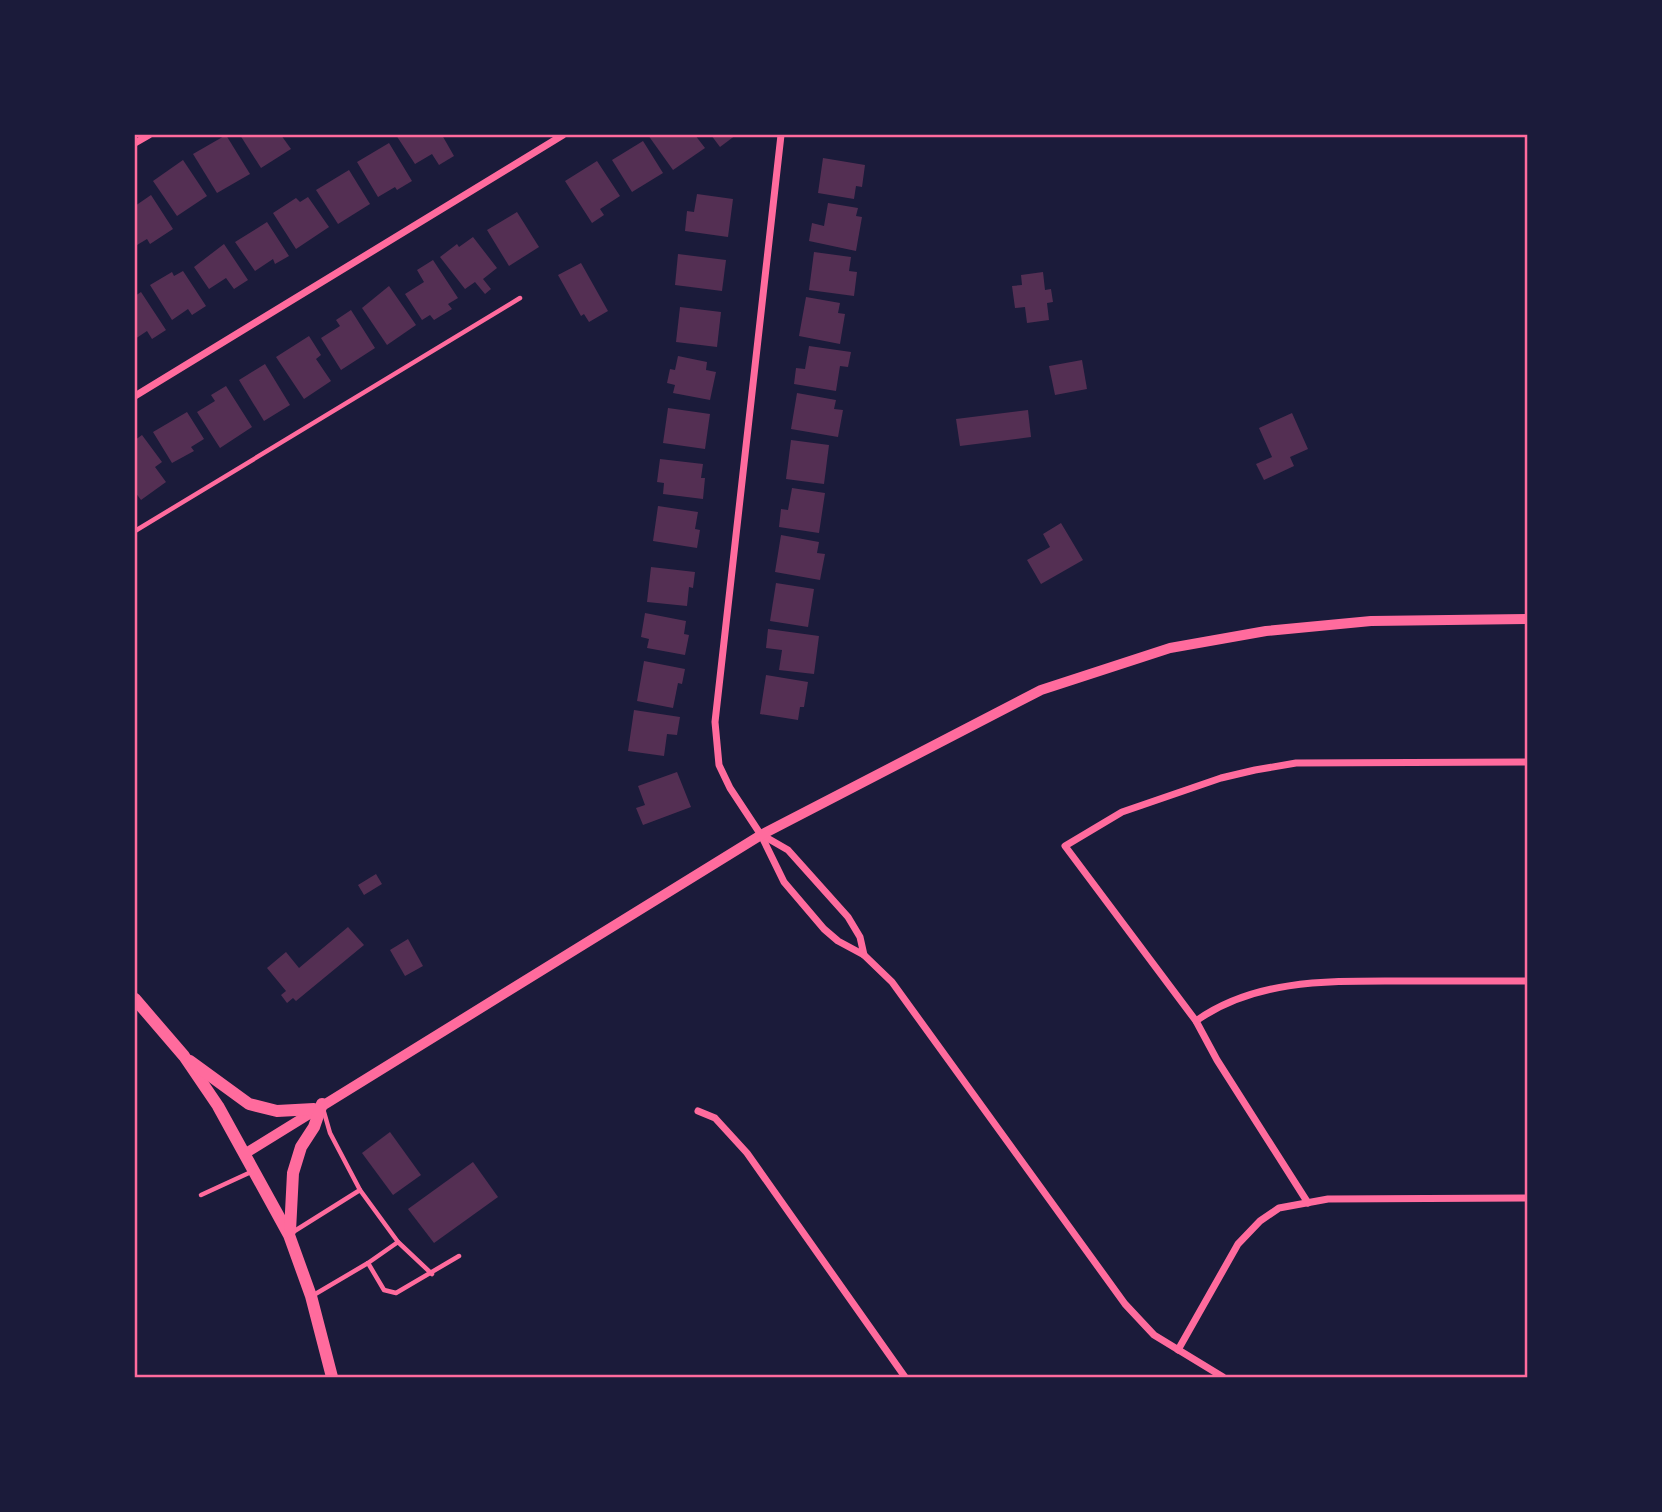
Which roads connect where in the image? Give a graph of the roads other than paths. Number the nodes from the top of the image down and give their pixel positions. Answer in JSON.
{"nodes":[{"id":1,"x":149,"y":135,"type":"edge"},
{"id":2,"x":563,"y":135,"type":"edge"},
{"id":3,"x":781,"y":135,"type":"edge"},
{"id":4,"x":135,"y":144,"type":"edge"},
{"id":5,"x":520,"y":298,"type":"dead end"},
{"id":6,"x":135,"y":396,"type":"edge"},
{"id":7,"x":135,"y":531,"type":"edge"},
{"id":8,"x":1527,"y":619,"type":"edge"},
{"id":9,"x":1527,"y":762,"type":"edge"},
{"id":10,"x":761,"y":835,"type":"junction"},
{"id":11,"x":864,"y":955,"type":"junction"},
{"id":12,"x":1527,"y":981,"type":"edge"},
{"id":13,"x":135,"y":999,"type":"edge"},
{"id":14,"x":1196,"y":1021,"type":"junction"},
{"id":15,"x":184,"y":1056,"type":"junction"},
{"id":16,"x":318,"y":1107,"type":"junction"},
{"id":17,"x":698,"y":1111,"type":"dead end"},
{"id":18,"x":246,"y":1153,"type":"junction"},
{"id":19,"x":255,"y":1170,"type":"junction"},
{"id":20,"x":360,"y":1191,"type":"junction"},
{"id":21,"x":201,"y":1195,"type":"dead end"},
{"id":22,"x":1527,"y":1198,"type":"edge"},
{"id":23,"x":1308,"y":1203,"type":"junction"},
{"id":24,"x":289,"y":1235,"type":"junction"},
{"id":25,"x":398,"y":1242,"type":"junction"},
{"id":26,"x":459,"y":1256,"type":"dead end"},
{"id":27,"x":368,"y":1263,"type":"junction"},
{"id":28,"x":432,"y":1274,"type":"junction"},
{"id":29,"x":311,"y":1296,"type":"junction"},
{"id":30,"x":1178,"y":1350,"type":"junction"},
{"id":31,"x":332,"y":1377,"type":"edge"},
{"id":32,"x":905,"y":1377,"type":"edge"},
{"id":33,"x":1223,"y":1377,"type":"edge"}],
"edges":[{"from":1,"to":4,"type":"street"},
{"from":2,"to":6,"type":"street"},
{"from":3,"to":10,"type":"street"},
{"from":5,"to":7,"type":"lane"},
{"from":8,"to":10,"type":"street"},
{"from":9,"to":14,"type":"street"},
{"from":10,"to":11,"type":"street"},
{"from":10,"to":11,"type":"street"},
{"from":10,"to":16,"type":"street"},
{"from":11,"to":30,"type":"street"},
{"from":12,"to":14,"type":"street"},
{"from":13,"to":15,"type":"main road"},
{"from":14,"to":23,"type":"street"},
{"from":15,"to":16,"type":"main road"},
{"from":15,"to":18,"type":"main road"},
{"from":16,"to":18,"type":"street"},
{"from":16,"to":20,"type":"lane"},
{"from":16,"to":24,"type":"main road"},
{"from":17,"to":32,"type":"street"},
{"from":18,"to":19,"type":"main road"},
{"from":19,"to":21,"type":"lane"},
{"from":19,"to":24,"type":"main road"},
{"from":20,"to":24,"type":"lane"},
{"from":20,"to":25,"type":"lane"},
{"from":22,"to":23,"type":"street"},
{"from":23,"to":30,"type":"street"},
{"from":24,"to":29,"type":"main road"},
{"from":25,"to":27,"type":"lane"},
{"from":25,"to":28,"type":"lane"},
{"from":26,"to":28,"type":"lane"},
{"from":27,"to":28,"type":"lane"},
{"from":27,"to":29,"type":"lane"},
{"from":29,"to":31,"type":"main road"},
{"from":30,"to":33,"type":"street"}]}
